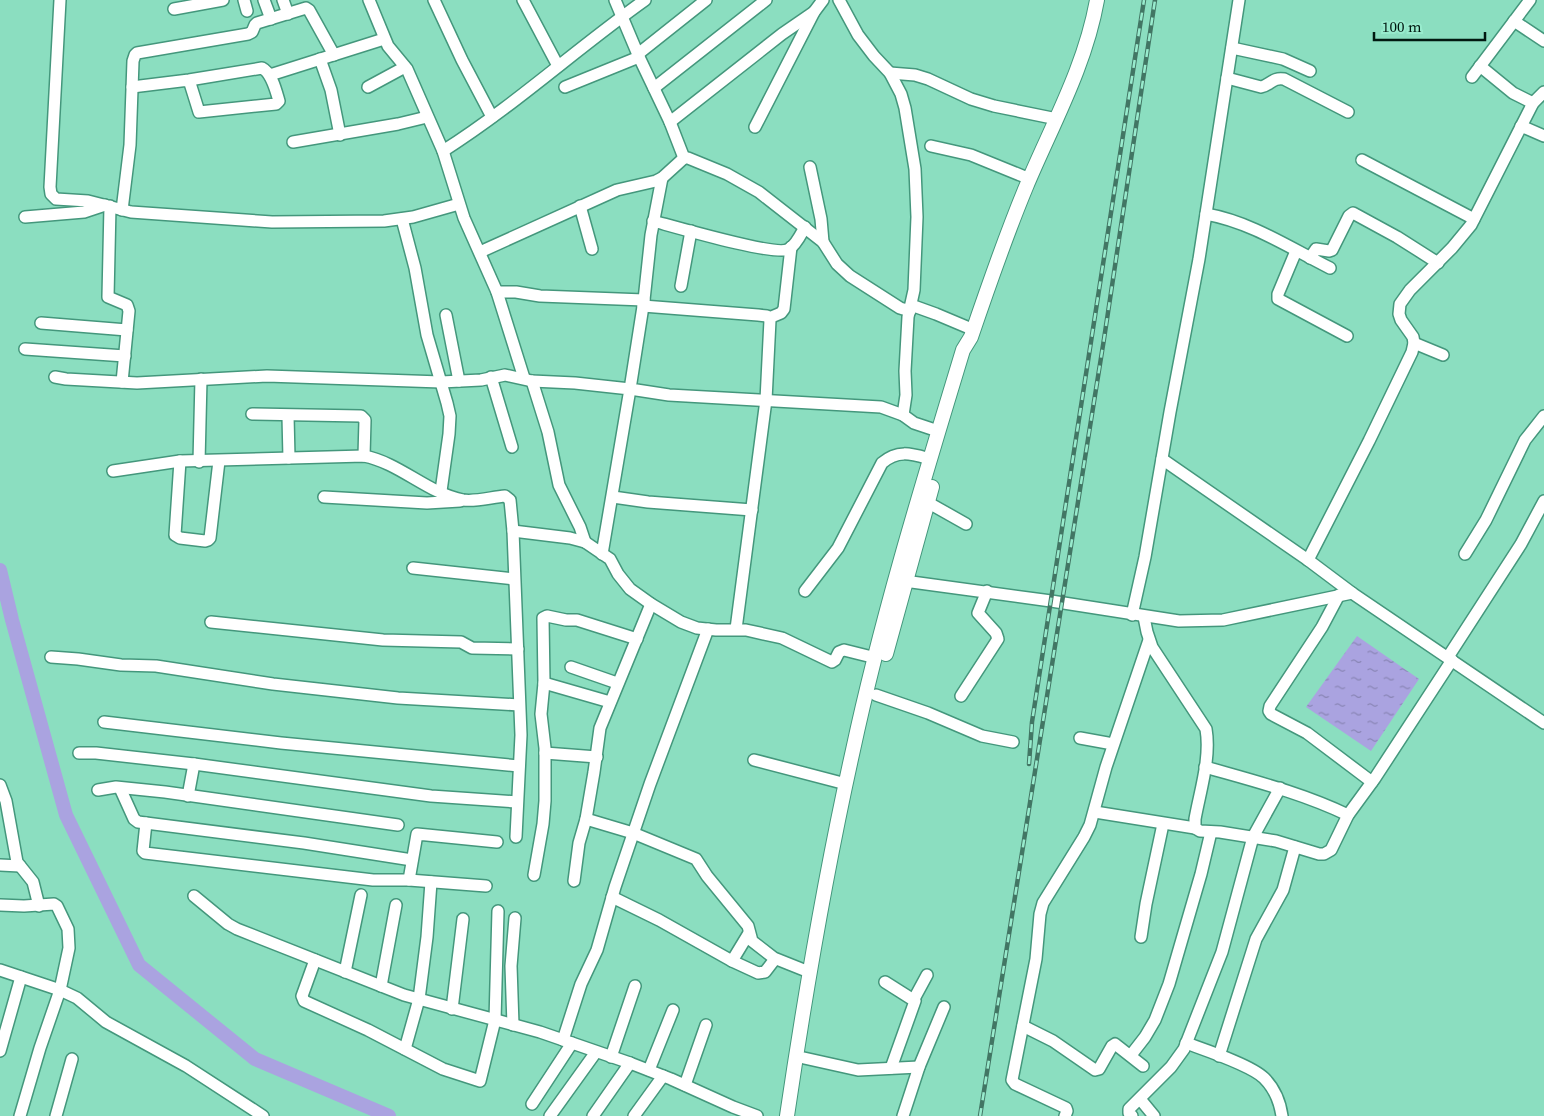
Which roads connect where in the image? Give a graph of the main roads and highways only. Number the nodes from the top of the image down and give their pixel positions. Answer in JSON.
{"nodes":[{"id":1,"x":1097,"y":0,"type":"edge"},
{"id":2,"x":973,"y":333,"type":"junction"},
{"id":3,"x":901,"y":580,"type":"junction"},
{"id":4,"x":787,"y":1116,"type":"edge"},
{"id":5,"x":794,"y":1116,"type":"edge"}],
"edges":[{"from":1,"to":2,"type":"main road"},
{"from":2,"to":3,"type":"main road"},
{"from":2,"to":3,"type":"main road"},
{"from":3,"to":4,"type":"main road"},
{"from":3,"to":5,"type":"main road"}]}
